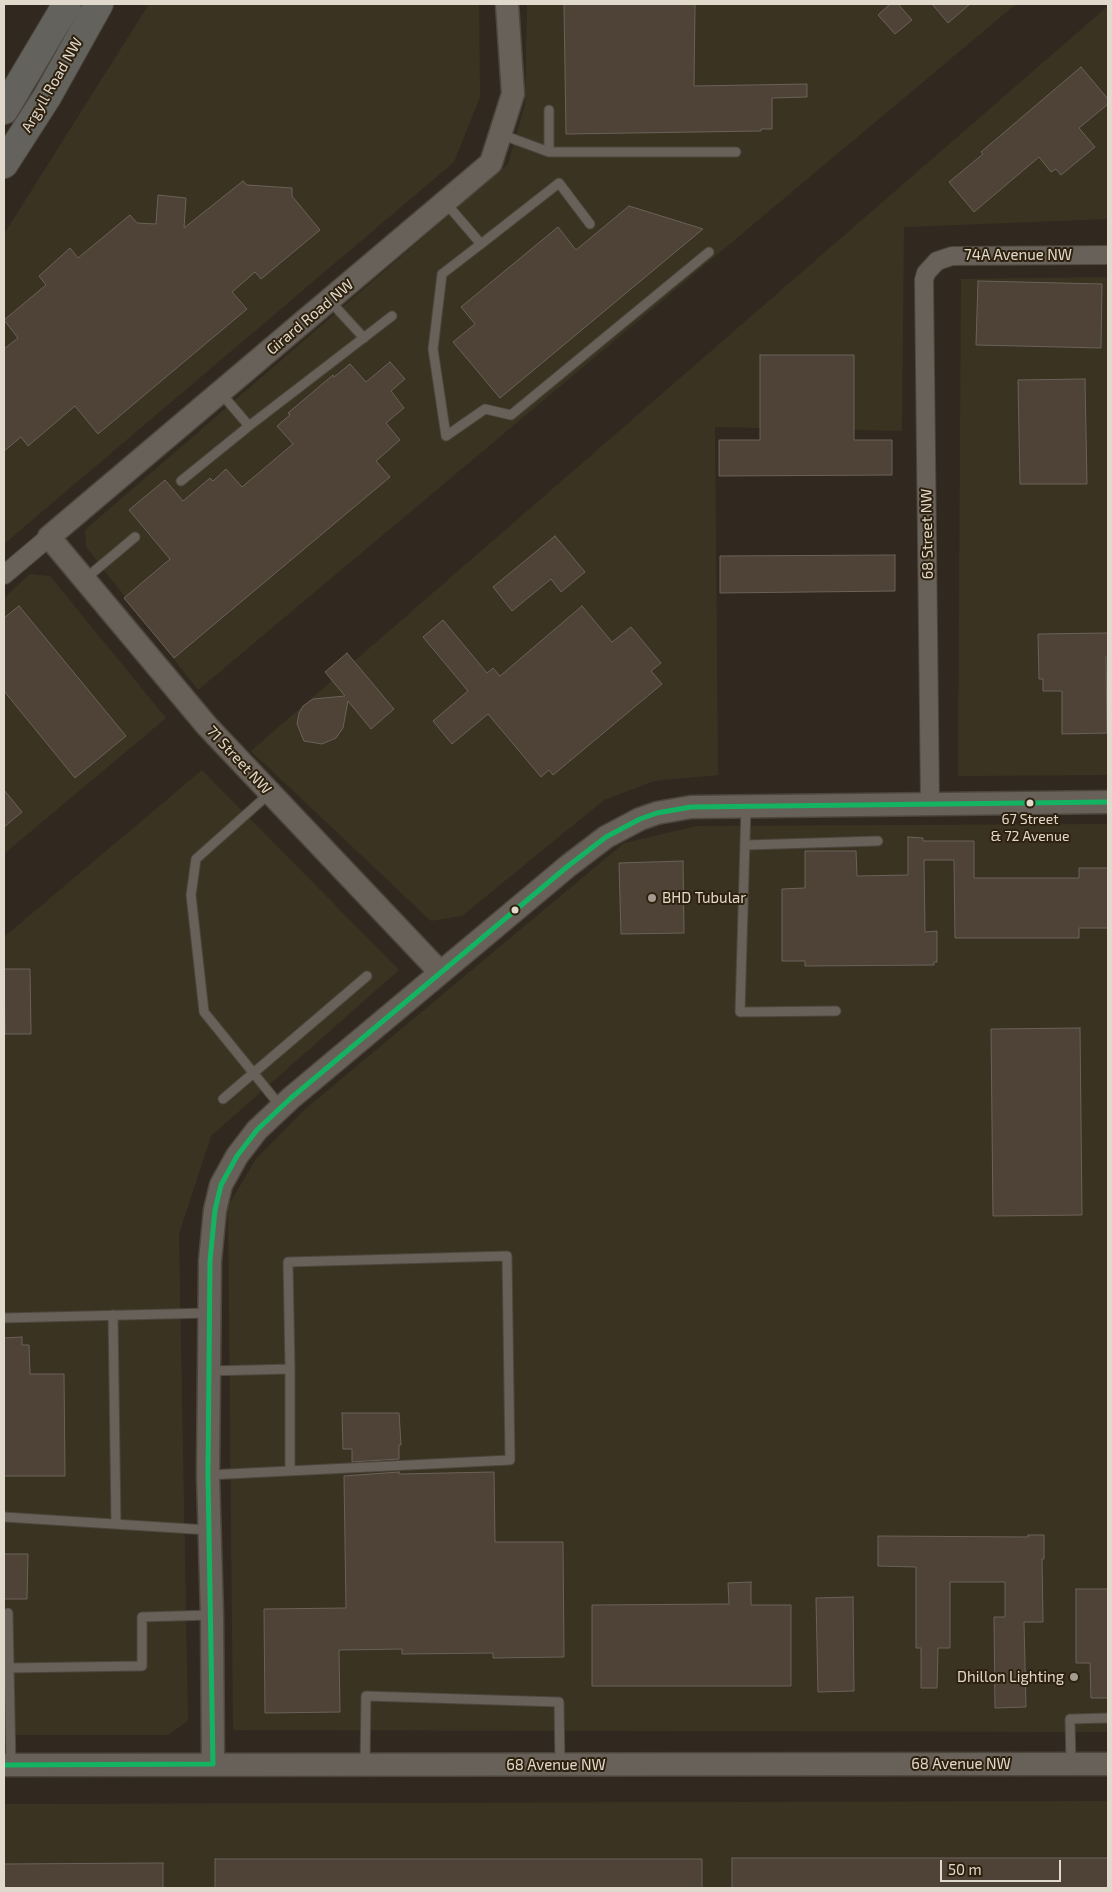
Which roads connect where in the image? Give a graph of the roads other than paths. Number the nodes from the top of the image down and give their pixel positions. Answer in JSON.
{"nodes":[{"id":1,"x":67,"y":4,"type":"edge"},
{"id":2,"x":99,"y":4,"type":"edge"},
{"id":3,"x":508,"y":4,"type":"edge"},
{"id":4,"x":4,"y":110,"type":"edge"},
{"id":5,"x":549,"y":110,"type":"dead end"},
{"id":6,"x":500,"y":134,"type":"junction"},
{"id":7,"x":549,"y":152,"type":"junction"},
{"id":8,"x":736,"y":152,"type":"dead end"},
{"id":9,"x":4,"y":164,"type":"edge"},
{"id":10,"x":445,"y":202,"type":"junction"},
{"id":11,"x":590,"y":224,"type":"dead end"},
{"id":12,"x":481,"y":244,"type":"junction"},
{"id":13,"x":709,"y":252,"type":"dead end"},
{"id":14,"x":1108,"y":255,"type":"edge"},
{"id":15,"x":931,"y":266,"type":"joint"},
{"id":16,"x":330,"y":301,"type":"junction"},
{"id":17,"x":392,"y":316,"type":"dead end"},
{"id":18,"x":364,"y":338,"type":"junction"},
{"id":19,"x":220,"y":392,"type":"junction"},
{"id":20,"x":249,"y":426,"type":"junction"},
{"id":21,"x":181,"y":481,"type":"dead end"},
{"id":22,"x":49,"y":537,"type":"junction"},
{"id":23,"x":135,"y":537,"type":"dead end"},
{"id":24,"x":4,"y":575,"type":"edge"},
{"id":25,"x":85,"y":579,"type":"junction"},
{"id":26,"x":270,"y":793,"type":"junction"},
{"id":27,"x":1108,"y":802,"type":"edge"},
{"id":28,"x":930,"y":804,"type":"junction"},
{"id":29,"x":746,"y":807,"type":"junction"},
{"id":30,"x":878,"y":841,"type":"dead end"},
{"id":31,"x":746,"y":845,"type":"junction"},
{"id":32,"x":440,"y":972,"type":"junction"},
{"id":33,"x":367,"y":976,"type":"dead end"},
{"id":34,"x":836,"y":1011,"type":"dead end"},
{"id":35,"x":254,"y":1073,"type":"junction"},
{"id":36,"x":223,"y":1100,"type":"dead end"},
{"id":37,"x":282,"y":1107,"type":"junction"},
{"id":38,"x":208,"y":1314,"type":"junction"},
{"id":39,"x":113,"y":1315,"type":"junction"},
{"id":40,"x":4,"y":1318,"type":"edge"},
{"id":41,"x":290,"y":1369,"type":"junction"},
{"id":42,"x":208,"y":1371,"type":"junction"},
{"id":43,"x":290,"y":1470,"type":"junction"},
{"id":44,"x":208,"y":1475,"type":"junction"},
{"id":45,"x":4,"y":1517,"type":"edge"},
{"id":46,"x":116,"y":1524,"type":"junction"},
{"id":47,"x":211,"y":1530,"type":"junction"},
{"id":48,"x":8,"y":1613,"type":"dead end"},
{"id":49,"x":212,"y":1615,"type":"junction"},
{"id":50,"x":8,"y":1668,"type":"junction"},
{"id":51,"x":6,"y":1712,"type":"edge"},
{"id":52,"x":1108,"y":1718,"type":"edge"},
{"id":53,"x":213,"y":1764,"type":"junction"},
{"id":54,"x":1071,"y":1764,"type":"junction"},
{"id":55,"x":1108,"y":1764,"type":"edge"},
{"id":56,"x":7,"y":1765,"type":"edge"},
{"id":57,"x":365,"y":1765,"type":"junction"},
{"id":58,"x":560,"y":1765,"type":"junction"}],
"edges":[{"from":1,"to":4,"type":"main road","name":"Argyll Road NW"},
{"from":2,"to":9,"type":"main road","name":"Argyll Road NW"},
{"from":3,"to":6,"type":"street","name":"Girard Road NW"},
{"from":5,"to":7,"type":"lane"},
{"from":6,"to":7,"type":"lane"},
{"from":6,"to":10,"type":"street","name":"Girard Road NW"},
{"from":7,"to":8,"type":"lane"},
{"from":10,"to":12,"type":"lane"},
{"from":10,"to":16,"type":"street","name":"Girard Road NW"},
{"from":11,"to":12,"type":"lane"},
{"from":12,"to":13,"type":"lane"},
{"from":14,"to":15,"type":"street","name":"74A Avenue NW"},
{"from":15,"to":28,"type":"street","name":"68 Street NW"},
{"from":16,"to":18,"type":"lane"},
{"from":16,"to":19,"type":"street","name":"Girard Road NW"},
{"from":17,"to":18,"type":"lane"},
{"from":18,"to":20,"type":"lane"},
{"from":19,"to":20,"type":"lane"},
{"from":19,"to":22,"type":"street","name":"Girard Road NW"},
{"from":20,"to":21,"type":"lane"},
{"from":22,"to":24,"type":"street","name":"Girard Road NW"},
{"from":22,"to":25,"type":"street","name":"71 Street NW"},
{"from":23,"to":25,"type":"lane"},
{"from":25,"to":26,"type":"street","name":"71 Street NW"},
{"from":26,"to":32,"type":"street","name":"71 Street NW"},
{"from":26,"to":35,"type":"lane"},
{"from":27,"to":28,"type":"street"},
{"from":28,"to":29,"type":"street"},
{"from":29,"to":31,"type":"lane"},
{"from":29,"to":32,"type":"street"},
{"from":30,"to":31,"type":"lane"},
{"from":31,"to":34,"type":"lane"},
{"from":32,"to":37,"type":"street"},
{"from":33,"to":35,"type":"lane"},
{"from":35,"to":36,"type":"lane"},
{"from":35,"to":37,"type":"lane"},
{"from":37,"to":38,"type":"street"},
{"from":38,"to":39,"type":"lane"},
{"from":38,"to":42,"type":"street"},
{"from":39,"to":40,"type":"lane"},
{"from":39,"to":46,"type":"lane"},
{"from":41,"to":42,"type":"lane"},
{"from":41,"to":43,"type":"lane"},
{"from":41,"to":43,"type":"lane"},
{"from":42,"to":44,"type":"street"},
{"from":43,"to":44,"type":"lane"},
{"from":44,"to":47,"type":"street"},
{"from":45,"to":46,"type":"lane"},
{"from":46,"to":47,"type":"lane"},
{"from":47,"to":49,"type":"street"},
{"from":48,"to":50,"type":"lane"},
{"from":49,"to":50,"type":"lane"},
{"from":49,"to":53,"type":"street"},
{"from":50,"to":51,"type":"lane"},
{"from":51,"to":56,"type":"lane"},
{"from":52,"to":54,"type":"lane"},
{"from":53,"to":56,"type":"street","name":"68 Avenue NW"},
{"from":53,"to":57,"type":"street","name":"68 Avenue NW"},
{"from":54,"to":55,"type":"street","name":"68 Avenue NW"},
{"from":54,"to":58,"type":"street","name":"68 Avenue NW"},
{"from":57,"to":58,"type":"street","name":"68 Avenue NW"},
{"from":57,"to":58,"type":"lane"}]}
